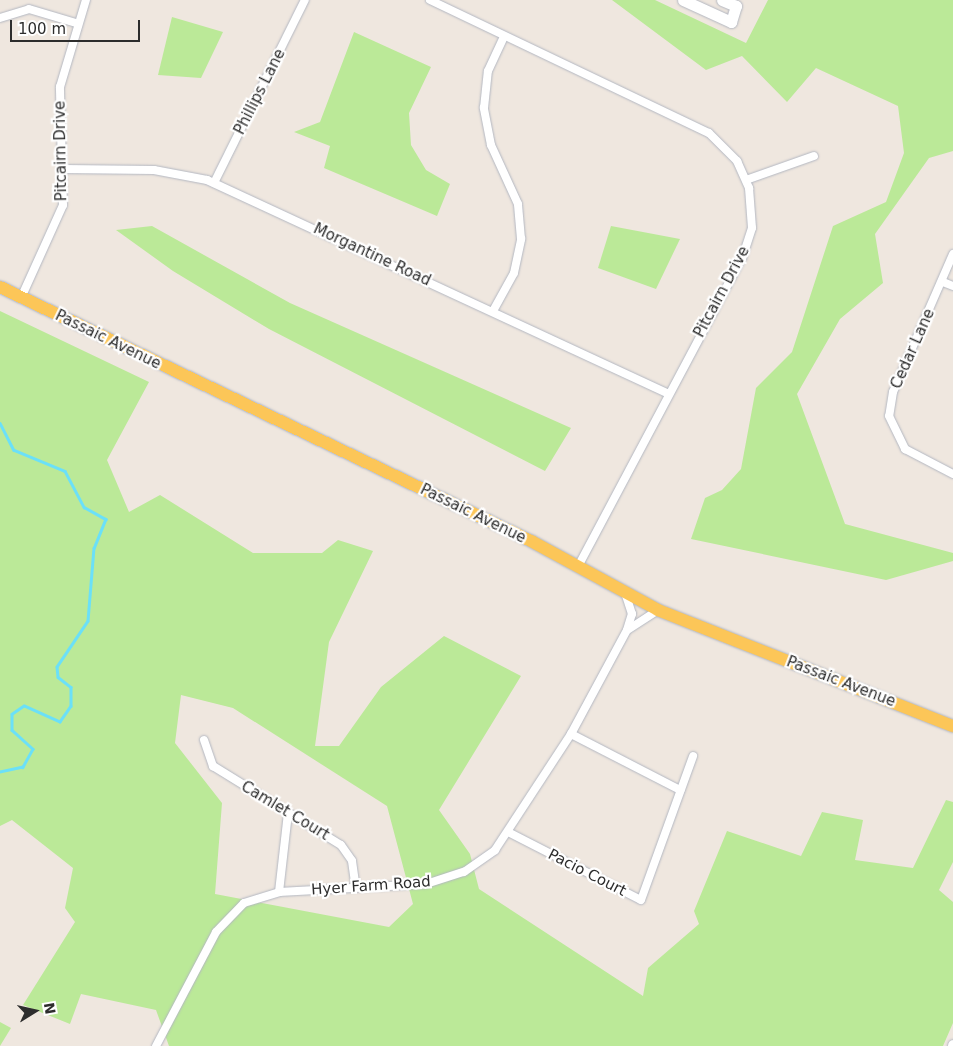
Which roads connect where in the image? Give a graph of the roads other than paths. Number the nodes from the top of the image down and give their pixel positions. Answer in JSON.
{"nodes":[{"id":1,"x":86,"y":0,"type":"edge"},
{"id":2,"x":305,"y":0,"type":"edge"},
{"id":3,"x":430,"y":0,"type":"edge"},
{"id":4,"x":684,"y":0,"type":"edge"},
{"id":5,"x":722,"y":0,"type":"edge"},
{"id":6,"x":0,"y":18,"type":"edge"},
{"id":7,"x":76,"y":23,"type":"junction"},
{"id":8,"x":504,"y":36,"type":"junction"},
{"id":9,"x":814,"y":156,"type":"dead end"},
{"id":10,"x":63,"y":169,"type":"junction"},
{"id":11,"x":746,"y":180,"type":"junction"},
{"id":12,"x":214,"y":183,"type":"junction"},
{"id":13,"x":953,"y":254,"type":"edge"},
{"id":14,"x":943,"y":282,"type":"junction"},
{"id":15,"x":953,"y":286,"type":"edge"},
{"id":16,"x":0,"y":287,"type":"edge"},
{"id":17,"x":21,"y":298,"type":"junction"},
{"id":18,"x":493,"y":311,"type":"junction"},
{"id":19,"x":667,"y":393,"type":"junction"},
{"id":20,"x":953,"y":474,"type":"edge"},
{"id":21,"x":578,"y":567,"type":"junction"},
{"id":22,"x":625,"y":593,"type":"junction"},
{"id":23,"x":658,"y":610,"type":"junction"},
{"id":24,"x":627,"y":630,"type":"junction"},
{"id":25,"x":953,"y":726,"type":"edge"},
{"id":26,"x":571,"y":734,"type":"junction"},
{"id":27,"x":204,"y":740,"type":"dead end"},
{"id":28,"x":692,"y":756,"type":"dead end"},
{"id":29,"x":680,"y":790,"type":"junction"},
{"id":30,"x":288,"y":813,"type":"junction"},
{"id":31,"x":510,"y":833,"type":"junction"},
{"id":32,"x":356,"y":888,"type":"junction"},
{"id":33,"x":279,"y":892,"type":"junction"},
{"id":34,"x":156,"y":1046,"type":"edge"}],
"edges":[{"from":1,"to":7,"type":"street","name":"Pitcairn Drive"},
{"from":2,"to":12,"type":"street","name":"Phillips Lane"},
{"from":3,"to":8,"type":"street","name":"Pitcairn Drive"},
{"from":4,"to":5,"type":"street"},
{"from":6,"to":7,"type":"street"},
{"from":7,"to":10,"type":"street","name":"Pitcairn Drive"},
{"from":8,"to":11,"type":"street","name":"Pitcairn Drive"},
{"from":8,"to":18,"type":"street"},
{"from":9,"to":11,"type":"street"},
{"from":10,"to":12,"type":"street","name":"Morgantine Road"},
{"from":10,"to":17,"type":"street","name":"Pitcairn Drive"},
{"from":11,"to":19,"type":"street","name":"Pitcairn Drive"},
{"from":12,"to":18,"type":"street","name":"Morgantine Road"},
{"from":13,"to":14,"type":"street","name":"Cedar Lane"},
{"from":14,"to":15,"type":"street"},
{"from":14,"to":20,"type":"street","name":"Cedar Lane"},
{"from":16,"to":17,"type":"main road","name":"Passaic Avenue"},
{"from":17,"to":21,"type":"main road","name":"Passaic Avenue"},
{"from":18,"to":19,"type":"street","name":"Morgantine Road"},
{"from":19,"to":21,"type":"street","name":"Pitcairn Drive"},
{"from":21,"to":22,"type":"main road","name":"Passaic Avenue"},
{"from":22,"to":23,"type":"main road","name":"Passaic Avenue"},
{"from":22,"to":24,"type":"street","name":"Hyer Farm Road"},
{"from":23,"to":24,"type":"street","name":"Hyer Farm Road"},
{"from":23,"to":25,"type":"main road","name":"Passaic Avenue"},
{"from":24,"to":26,"type":"street","name":"Hyer Farm Road"},
{"from":26,"to":29,"type":"street"},
{"from":26,"to":31,"type":"street","name":"Hyer Farm Road"},
{"from":27,"to":30,"type":"street","name":"Camlet Court"},
{"from":28,"to":29,"type":"street","name":"Pacio Court"},
{"from":29,"to":31,"type":"street","name":"Pacio Court"},
{"from":30,"to":32,"type":"street","name":"Camlet Court"},
{"from":30,"to":33,"type":"street"},
{"from":31,"to":32,"type":"street","name":"Hyer Farm Road"},
{"from":32,"to":33,"type":"street","name":"Hyer Farm Road"},
{"from":33,"to":34,"type":"street","name":"Hyer Farm Road"}]}
